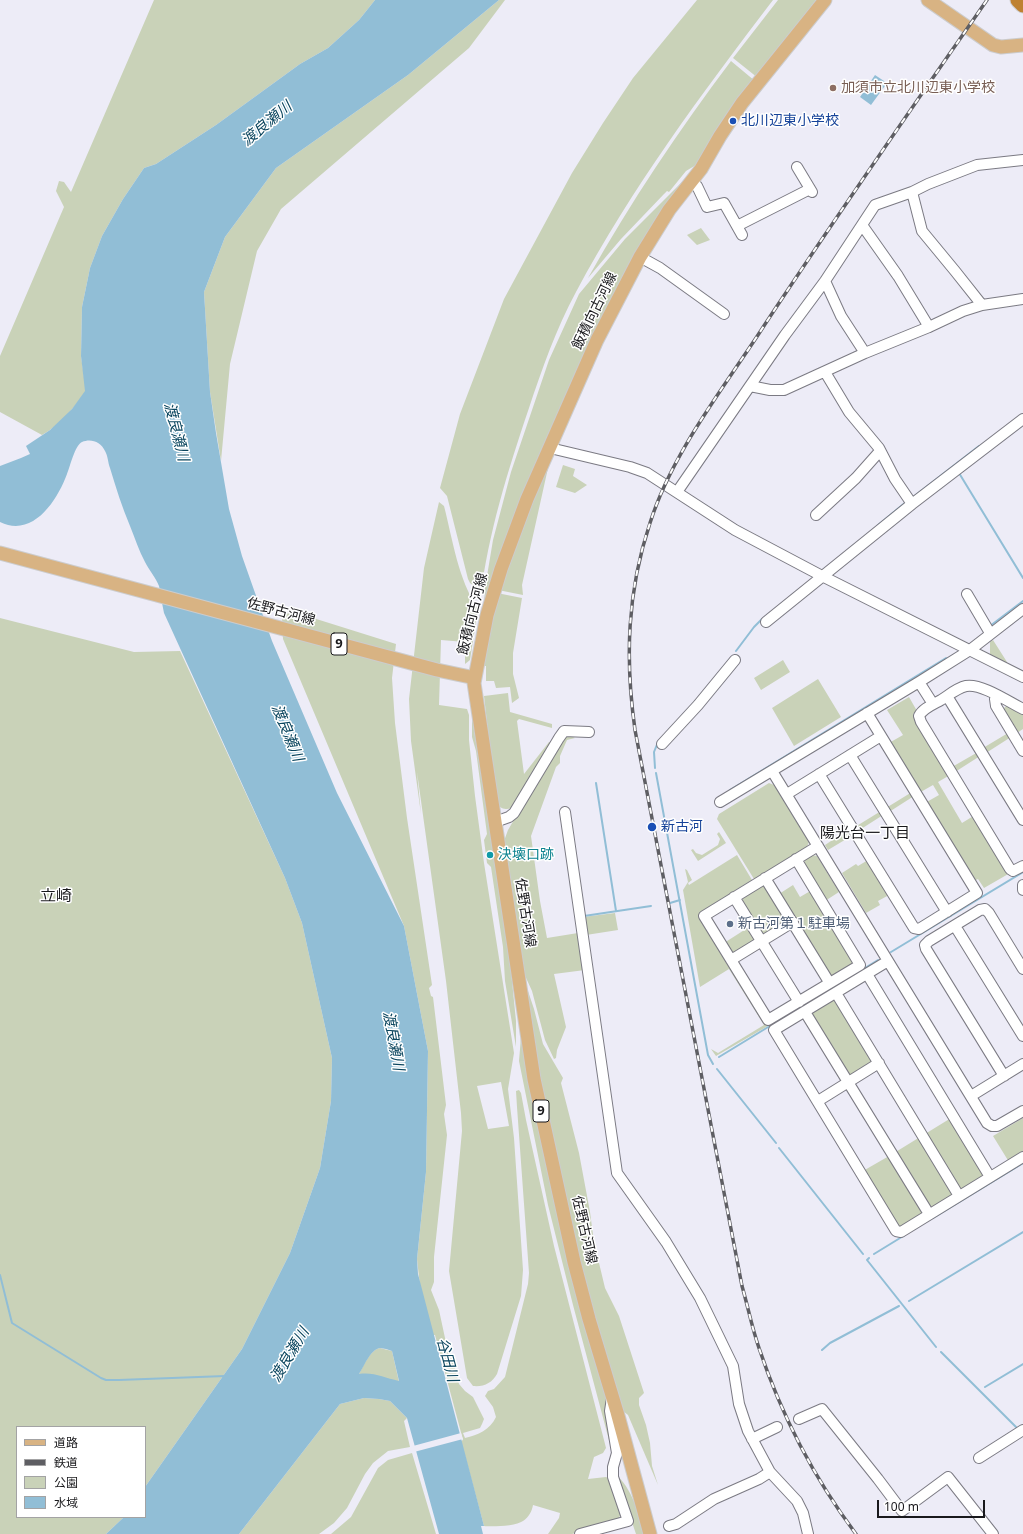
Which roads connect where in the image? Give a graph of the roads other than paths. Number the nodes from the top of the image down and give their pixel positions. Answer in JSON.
{"nodes":[{"id":1,"x":825,"y":0,"type":"edge"},
{"id":2,"x":928,"y":0,"type":"edge"},
{"id":3,"x":1018,"y":0,"type":"edge"},
{"id":4,"x":1023,"y":5,"type":"edge"},
{"id":5,"x":1023,"y":45,"type":"edge"},
{"id":6,"x":1023,"y":160,"type":"edge"},
{"id":7,"x":797,"y":166,"type":"dead end"},
{"id":8,"x":691,"y":182,"type":"junction"},
{"id":9,"x":912,"y":192,"type":"junction"},
{"id":10,"x":862,"y":225,"type":"junction"},
{"id":11,"x":737,"y":226,"type":"junction"},
{"id":12,"x":742,"y":235,"type":"dead end"},
{"id":13,"x":640,"y":257,"type":"junction"},
{"id":14,"x":825,"y":281,"type":"junction"},
{"id":15,"x":1023,"y":299,"type":"edge"},
{"id":16,"x":982,"y":306,"type":"junction"},
{"id":17,"x":724,"y":314,"type":"dead end"},
{"id":18,"x":929,"y":327,"type":"junction"},
{"id":19,"x":865,"y":353,"type":"junction"},
{"id":20,"x":825,"y":372,"type":"junction"},
{"id":21,"x":750,"y":386,"type":"junction"},
{"id":22,"x":1023,"y":419,"type":"edge"},
{"id":23,"x":550,"y":448,"type":"junction"},
{"id":24,"x":880,"y":451,"type":"junction"},
{"id":25,"x":677,"y":492,"type":"junction"},
{"id":26,"x":912,"y":504,"type":"junction"},
{"id":27,"x":816,"y":514,"type":"dead end"},
{"id":28,"x":0,"y":553,"type":"edge"},
{"id":29,"x":822,"y":576,"type":"junction"},
{"id":30,"x":967,"y":594,"type":"dead end"},
{"id":31,"x":1023,"y":609,"type":"edge"},
{"id":32,"x":766,"y":622,"type":"dead end"},
{"id":33,"x":990,"y":633,"type":"junction"},
{"id":34,"x":970,"y":650,"type":"junction"},
{"id":35,"x":735,"y":660,"type":"dead end"},
{"id":36,"x":469,"y":677,"type":"junction"},
{"id":37,"x":1023,"y":677,"type":"edge"},
{"id":38,"x":919,"y":682,"type":"junction"},
{"id":39,"x":947,"y":696,"type":"junction"},
{"id":40,"x":997,"y":696,"type":"junction"},
{"id":41,"x":933,"y":704,"type":"junction"},
{"id":42,"x":1023,"y":709,"type":"edge"},
{"id":43,"x":867,"y":713,"type":"junction"},
{"id":44,"x":589,"y":732,"type":"dead end"},
{"id":45,"x":881,"y":736,"type":"junction"},
{"id":46,"x":662,"y":744,"type":"dead end"},
{"id":47,"x":1023,"y":751,"type":"edge"},
{"id":48,"x":850,"y":756,"type":"junction"},
{"id":49,"x":772,"y":771,"type":"junction"},
{"id":50,"x":819,"y":774,"type":"junction"},
{"id":51,"x":787,"y":794,"type":"junction"},
{"id":52,"x":720,"y":802,"type":"dead end"},
{"id":53,"x":565,"y":812,"type":"dead end"},
{"id":54,"x":1023,"y":820,"type":"edge"},
{"id":55,"x":495,"y":822,"type":"junction"},
{"id":56,"x":818,"y":846,"type":"junction"},
{"id":57,"x":796,"y":859,"type":"junction"},
{"id":58,"x":1023,"y":866,"type":"edge"},
{"id":59,"x":765,"y":878,"type":"junction"},
{"id":60,"x":1023,"y":885,"type":"edge"},
{"id":61,"x":1023,"y":890,"type":"edge"},
{"id":62,"x":734,"y":897,"type":"junction"},
{"id":63,"x":947,"y":912,"type":"junction"},
{"id":64,"x":793,"y":922,"type":"junction"},
{"id":65,"x":955,"y":926,"type":"junction"},
{"id":66,"x":762,"y":941,"type":"junction"},
{"id":67,"x":731,"y":960,"type":"junction"},
{"id":68,"x":888,"y":961,"type":"junction"},
{"id":69,"x":1023,"y":969,"type":"edge"},
{"id":70,"x":867,"y":974,"type":"junction"},
{"id":71,"x":829,"y":982,"type":"junction"},
{"id":72,"x":836,"y":993,"type":"junction"},
{"id":73,"x":799,"y":1002,"type":"junction"},
{"id":74,"x":805,"y":1012,"type":"junction"},
{"id":75,"x":1023,"y":1036,"type":"edge"},
{"id":76,"x":878,"y":1063,"type":"junction"},
{"id":77,"x":1023,"y":1064,"type":"edge"},
{"id":78,"x":1004,"y":1076,"type":"junction"},
{"id":79,"x":848,"y":1083,"type":"junction"},
{"id":80,"x":971,"y":1096,"type":"junction"},
{"id":81,"x":818,"y":1101,"type":"junction"},
{"id":82,"x":1023,"y":1111,"type":"edge"},
{"id":83,"x":1023,"y":1157,"type":"edge"},
{"id":84,"x":990,"y":1177,"type":"junction"},
{"id":85,"x":959,"y":1196,"type":"junction"},
{"id":86,"x":929,"y":1214,"type":"junction"},
{"id":87,"x":613,"y":1396,"type":"junction"},
{"id":88,"x":798,"y":1419,"type":"dead end"},
{"id":89,"x":777,"y":1428,"type":"dead end"},
{"id":90,"x":1023,"y":1430,"type":"edge"},
{"id":91,"x":752,"y":1439,"type":"junction"},
{"id":92,"x":979,"y":1458,"type":"dead end"},
{"id":93,"x":770,"y":1472,"type":"junction"},
{"id":94,"x":670,"y":1526,"type":"dead end"},
{"id":95,"x":580,"y":1534,"type":"edge"},
{"id":96,"x":650,"y":1534,"type":"edge"},
{"id":97,"x":808,"y":1534,"type":"edge"},
{"id":98,"x":993,"y":1534,"type":"edge"}],
"edges":[{"from":1,"to":8,"type":"main road","name":"飯積向古河線"},
{"from":2,"to":5,"type":"main road"},
{"from":3,"to":4,"type":"highway"},
{"from":6,"to":9,"type":"street"},
{"from":7,"to":11,"type":"street"},
{"from":8,"to":11,"type":"street"},
{"from":8,"to":13,"type":"main road","name":"飯積向古河線"},
{"from":9,"to":10,"type":"street"},
{"from":9,"to":16,"type":"street"},
{"from":10,"to":14,"type":"street"},
{"from":10,"to":18,"type":"street"},
{"from":11,"to":12,"type":"street"},
{"from":13,"to":17,"type":"street"},
{"from":13,"to":23,"type":"main road","name":"飯積向古河線"},
{"from":14,"to":19,"type":"street"},
{"from":14,"to":21,"type":"street"},
{"from":15,"to":16,"type":"street"},
{"from":16,"to":18,"type":"street"},
{"from":18,"to":19,"type":"street"},
{"from":19,"to":20,"type":"street"},
{"from":20,"to":21,"type":"street"},
{"from":20,"to":24,"type":"street"},
{"from":21,"to":25,"type":"street"},
{"from":22,"to":26,"type":"street"},
{"from":23,"to":25,"type":"street"},
{"from":23,"to":36,"type":"main road","name":"飯積向古河線"},
{"from":24,"to":26,"type":"street"},
{"from":24,"to":27,"type":"street"},
{"from":25,"to":29,"type":"street"},
{"from":26,"to":29,"type":"street"},
{"from":28,"to":36,"type":"main road","name":"佐野古河線","number":"9"},
{"from":29,"to":32,"type":"street"},
{"from":29,"to":34,"type":"street"},
{"from":30,"to":33,"type":"street"},
{"from":31,"to":33,"type":"street"},
{"from":33,"to":34,"type":"street"},
{"from":34,"to":37,"type":"street"},
{"from":34,"to":38,"type":"street"},
{"from":35,"to":46,"type":"street"},
{"from":36,"to":55,"type":"main road","name":"佐野古河線","number":"9"},
{"from":38,"to":41,"type":"street"},
{"from":38,"to":43,"type":"street"},
{"from":39,"to":40,"type":"street"},
{"from":39,"to":41,"type":"street"},
{"from":39,"to":54,"type":"street"},
{"from":40,"to":42,"type":"street"},
{"from":40,"to":47,"type":"street"},
{"from":41,"to":58,"type":"street"},
{"from":43,"to":45,"type":"street"},
{"from":43,"to":49,"type":"street"},
{"from":44,"to":55,"type":"street"},
{"from":45,"to":48,"type":"street"},
{"from":45,"to":63,"type":"street"},
{"from":48,"to":50,"type":"street"},
{"from":48,"to":63,"type":"street"},
{"from":49,"to":51,"type":"street"},
{"from":49,"to":52,"type":"street"},
{"from":50,"to":51,"type":"street"},
{"from":50,"to":63,"type":"street"},
{"from":51,"to":56,"type":"street"},
{"from":53,"to":91,"type":"street"},
{"from":55,"to":87,"type":"main road","name":"佐野古河線","number":"9"},
{"from":56,"to":57,"type":"street"},
{"from":56,"to":68,"type":"street"},
{"from":57,"to":59,"type":"street"},
{"from":57,"to":71,"type":"street"},
{"from":59,"to":62,"type":"street"},
{"from":59,"to":64,"type":"street"},
{"from":60,"to":61,"type":"street"},
{"from":62,"to":66,"type":"street"},
{"from":62,"to":67,"type":"street"},
{"from":64,"to":66,"type":"street"},
{"from":64,"to":71,"type":"street"},
{"from":65,"to":69,"type":"street"},
{"from":65,"to":75,"type":"street"},
{"from":65,"to":78,"type":"street"},
{"from":66,"to":67,"type":"street"},
{"from":66,"to":73,"type":"street"},
{"from":67,"to":73,"type":"street"},
{"from":68,"to":70,"type":"street"},
{"from":68,"to":80,"type":"street"},
{"from":70,"to":72,"type":"street"},
{"from":70,"to":84,"type":"street"},
{"from":71,"to":73,"type":"street"},
{"from":72,"to":74,"type":"street"},
{"from":72,"to":76,"type":"street"},
{"from":74,"to":79,"type":"street"},
{"from":74,"to":81,"type":"street"},
{"from":76,"to":79,"type":"street"},
{"from":76,"to":85,"type":"street"},
{"from":77,"to":78,"type":"street"},
{"from":78,"to":80,"type":"street"},
{"from":79,"to":81,"type":"street"},
{"from":79,"to":86,"type":"street"},
{"from":80,"to":82,"type":"street"},
{"from":81,"to":86,"type":"street"},
{"from":83,"to":84,"type":"street"},
{"from":84,"to":85,"type":"street"},
{"from":85,"to":86,"type":"street"},
{"from":87,"to":95,"type":"street"},
{"from":87,"to":96,"type":"main road","name":"佐野古河線","number":"9"},
{"from":88,"to":98,"type":"street"},
{"from":89,"to":91,"type":"street"},
{"from":90,"to":92,"type":"street"},
{"from":91,"to":93,"type":"street"},
{"from":93,"to":94,"type":"street"},
{"from":93,"to":97,"type":"street"}]}
